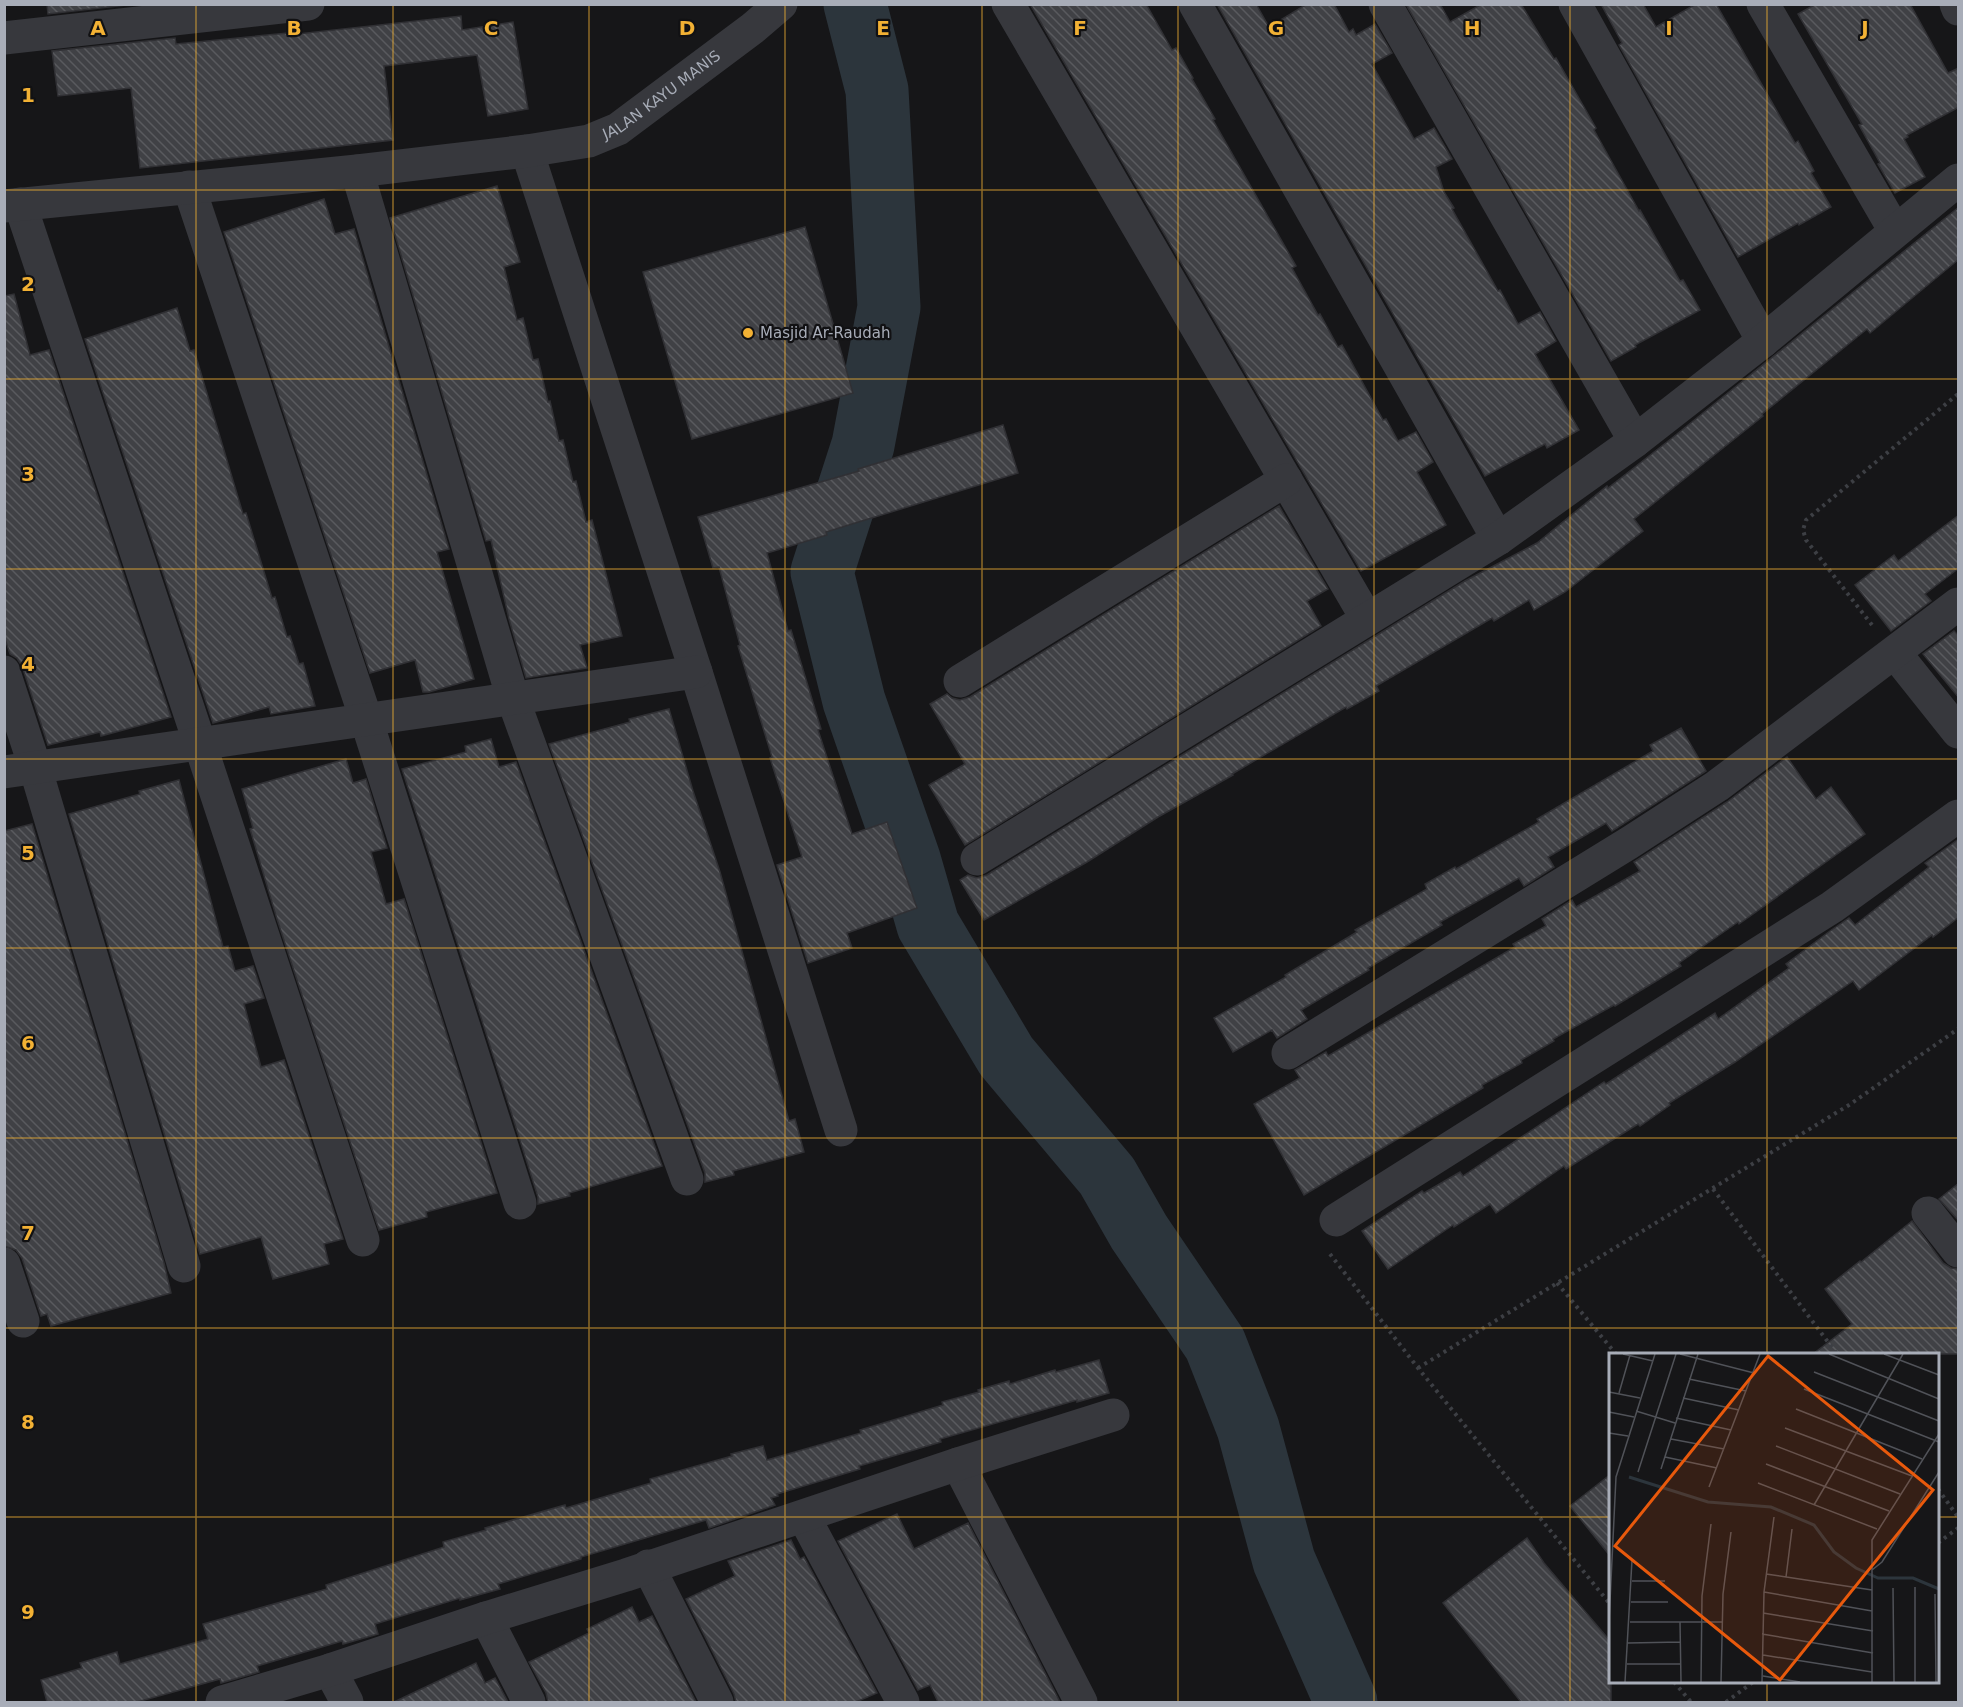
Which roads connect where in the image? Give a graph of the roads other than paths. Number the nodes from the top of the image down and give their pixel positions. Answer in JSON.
{"nodes":[{"id":1,"x":308,"y":4,"type":"edge"},
{"id":2,"x":781,"y":4,"type":"edge"},
{"id":3,"x":1008,"y":4,"type":"edge"},
{"id":4,"x":1195,"y":4,"type":"edge"},
{"id":5,"x":1385,"y":4,"type":"edge"},
{"id":6,"x":1575,"y":4,"type":"edge"},
{"id":7,"x":1763,"y":4,"type":"edge"},
{"id":8,"x":1956,"y":4,"type":"edge"},
{"id":9,"x":1959,"y":9,"type":"edge"},
{"id":10,"x":4,"y":38,"type":"edge"},
{"id":11,"x":527,"y":151,"type":"junction"},
{"id":12,"x":357,"y":171,"type":"junction"},
{"id":13,"x":1959,"y":180,"type":"edge"},
{"id":14,"x":189,"y":187,"type":"junction"},
{"id":15,"x":12,"y":205,"type":"edge"},
{"id":16,"x":1895,"y":231,"type":"junction"},
{"id":17,"x":1763,"y":341,"type":"junction"},
{"id":18,"x":1635,"y":441,"type":"junction"},
{"id":19,"x":1286,"y":480,"type":"junction"},
{"id":20,"x":1497,"y":539,"type":"junction"},
{"id":21,"x":1959,"y":604,"type":"edge"},
{"id":22,"x":1367,"y":619,"type":"junction"},
{"id":23,"x":1895,"y":653,"type":"junction"},
{"id":24,"x":4,"y":672,"type":"edge"},
{"id":25,"x":696,"y":672,"type":"junction"},
{"id":26,"x":960,"y":681,"type":"dead end"},
{"id":27,"x":513,"y":699,"type":"junction"},
{"id":28,"x":366,"y":719,"type":"junction"},
{"id":29,"x":1959,"y":732,"type":"edge"},
{"id":30,"x":200,"y":744,"type":"junction"},
{"id":31,"x":20,"y":770,"type":"edge"},
{"id":32,"x":1959,"y":816,"type":"edge"},
{"id":33,"x":977,"y":859,"type":"dead end"},
{"id":34,"x":1288,"y":1053,"type":"dead end"},
{"id":35,"x":841,"y":1130,"type":"dead end"},
{"id":36,"x":687,"y":1179,"type":"dead end"},
{"id":37,"x":520,"y":1203,"type":"dead end"},
{"id":38,"x":1928,"y":1213,"type":"dead end"},
{"id":39,"x":1336,"y":1220,"type":"road end"},
{"id":40,"x":363,"y":1240,"type":"dead end"},
{"id":41,"x":1959,"y":1251,"type":"edge"},
{"id":42,"x":4,"y":1264,"type":"edge"},
{"id":43,"x":184,"y":1266,"type":"dead end"},
{"id":44,"x":22,"y":1322,"type":"dead end"},
{"id":45,"x":1113,"y":1415,"type":"dead end"},
{"id":46,"x":958,"y":1464,"type":"junction"},
{"id":47,"x":804,"y":1516,"type":"junction"},
{"id":48,"x":648,"y":1566,"type":"junction"},
{"id":49,"x":486,"y":1618,"type":"junction"},
{"id":50,"x":330,"y":1670,"type":"junction"},
{"id":51,"x":222,"y":1702,"type":"edge"},
{"id":52,"x":347,"y":1702,"type":"edge"},
{"id":53,"x":529,"y":1702,"type":"edge"},
{"id":54,"x":717,"y":1702,"type":"edge"},
{"id":55,"x":903,"y":1702,"type":"edge"},
{"id":56,"x":1081,"y":1702,"type":"edge"}],
"edges":[{"from":1,"to":10,"type":"street"},
{"from":2,"to":11,"type":"street","name":"JALAN KAYU MANIS"},
{"from":3,"to":19,"type":"street"},
{"from":4,"to":20,"type":"street"},
{"from":5,"to":18,"type":"street"},
{"from":6,"to":17,"type":"street"},
{"from":7,"to":16,"type":"street"},
{"from":8,"to":9,"type":"street"},
{"from":11,"to":12,"type":"street","name":"JALAN KAYU MANIS"},
{"from":11,"to":25,"type":"street"},
{"from":12,"to":14,"type":"street","name":"JALAN KAYU MANIS"},
{"from":12,"to":27,"type":"street"},
{"from":13,"to":16,"type":"street"},
{"from":14,"to":15,"type":"street","name":"JALAN KAYU MANIS"},
{"from":14,"to":28,"type":"street"},
{"from":15,"to":30,"type":"street"},
{"from":16,"to":17,"type":"street"},
{"from":17,"to":18,"type":"street"},
{"from":18,"to":20,"type":"street"},
{"from":19,"to":22,"type":"street"},
{"from":19,"to":26,"type":"street"},
{"from":20,"to":22,"type":"street"},
{"from":21,"to":23,"type":"street"},
{"from":22,"to":33,"type":"street"},
{"from":23,"to":29,"type":"street"},
{"from":23,"to":34,"type":"street"},
{"from":24,"to":31,"type":"street"},
{"from":25,"to":27,"type":"street"},
{"from":25,"to":35,"type":"street"},
{"from":27,"to":28,"type":"street"},
{"from":27,"to":36,"type":"street"},
{"from":28,"to":30,"type":"street"},
{"from":28,"to":37,"type":"street"},
{"from":30,"to":31,"type":"street"},
{"from":30,"to":40,"type":"street"},
{"from":31,"to":43,"type":"street"},
{"from":32,"to":39,"type":"street"},
{"from":38,"to":41,"type":"street"},
{"from":42,"to":44,"type":"street"},
{"from":45,"to":46,"type":"street"},
{"from":46,"to":47,"type":"street"},
{"from":46,"to":56,"type":"street"},
{"from":47,"to":48,"type":"street"},
{"from":47,"to":55,"type":"street"},
{"from":48,"to":49,"type":"street"},
{"from":48,"to":54,"type":"street"},
{"from":49,"to":50,"type":"street"},
{"from":49,"to":53,"type":"street"},
{"from":50,"to":51,"type":"street"},
{"from":50,"to":52,"type":"street"}]}
